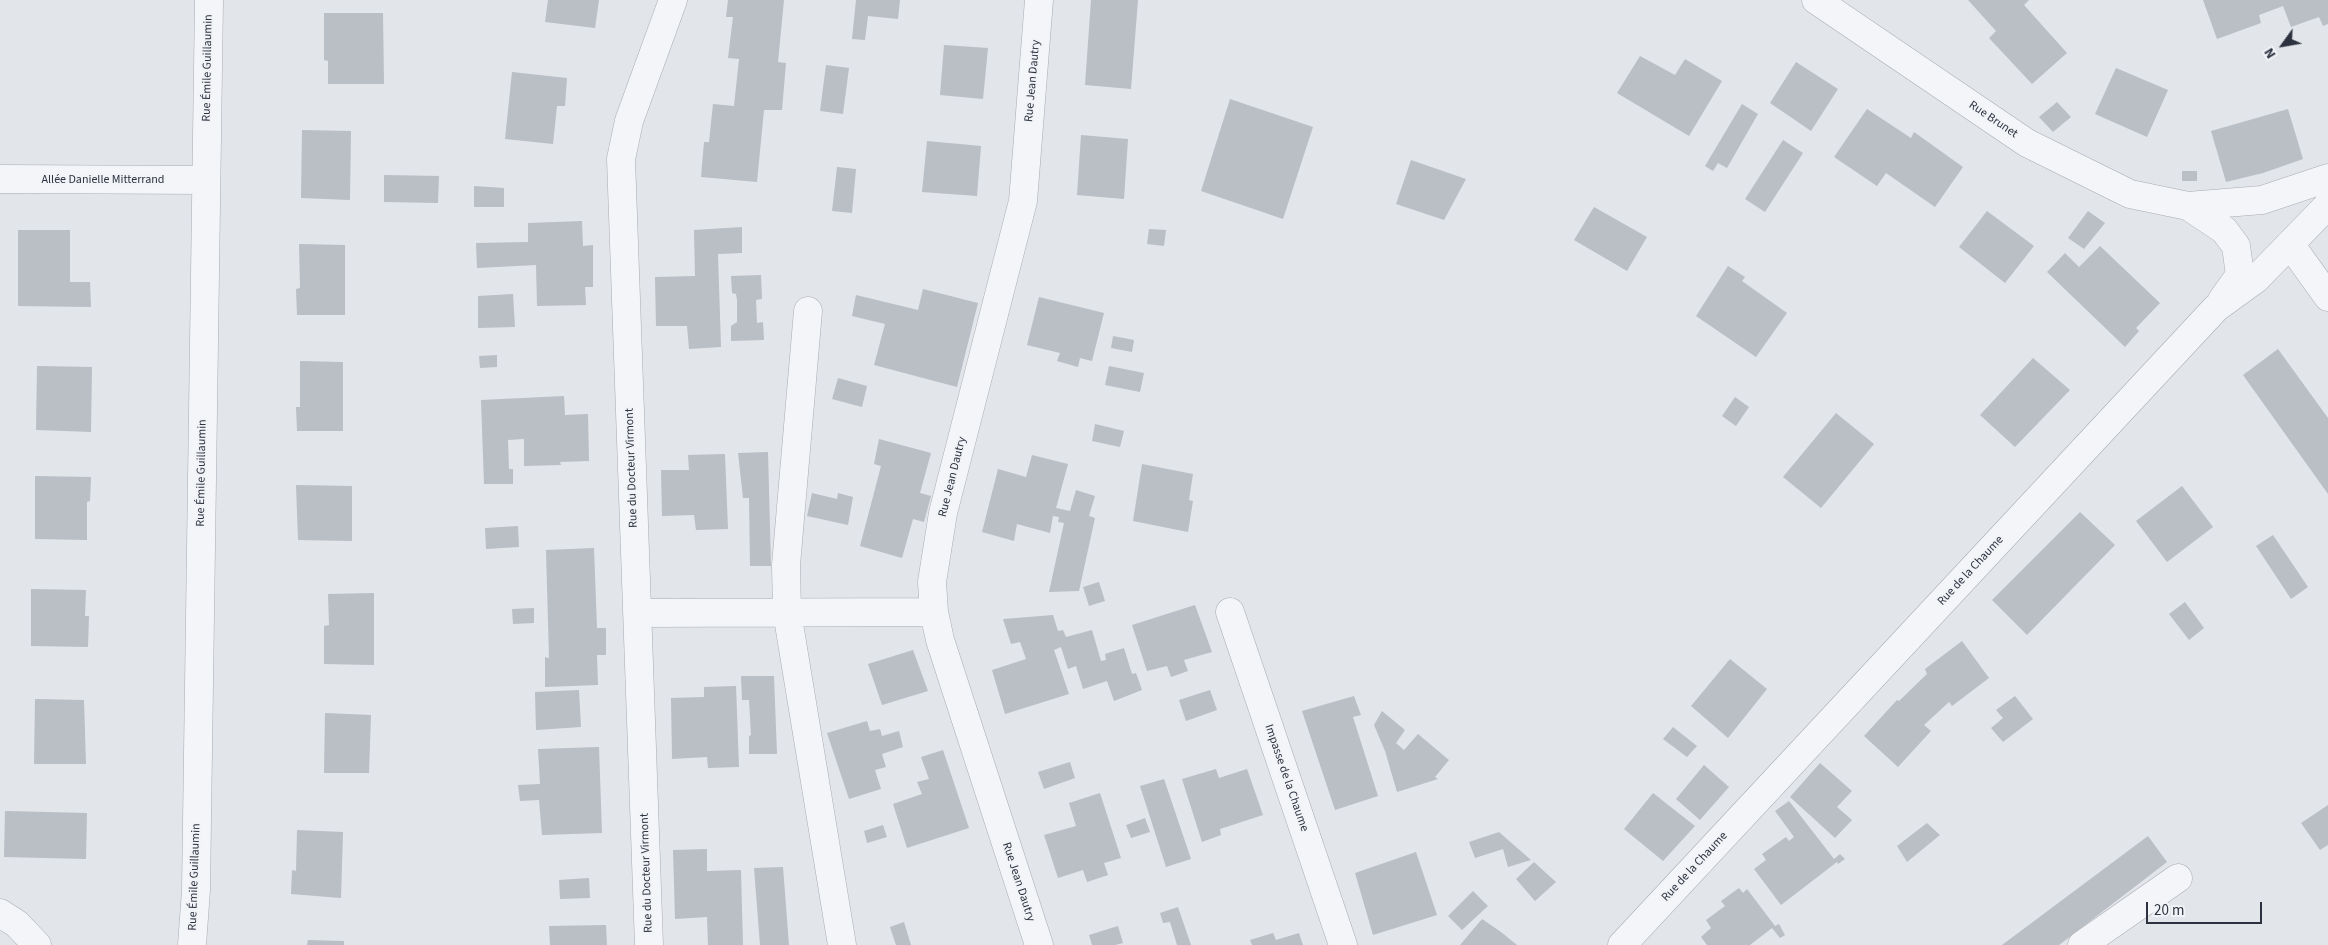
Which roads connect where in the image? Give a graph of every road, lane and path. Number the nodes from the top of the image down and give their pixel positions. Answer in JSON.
{"nodes":[{"id":1,"x":209,"y":0,"type":"edge"},
{"id":2,"x":673,"y":0,"type":"edge"},
{"id":3,"x":1039,"y":0,"type":"edge"},
{"id":4,"x":1816,"y":0,"type":"edge"},
{"id":5,"x":2328,"y":178,"type":"edge"},
{"id":6,"x":0,"y":179,"type":"edge"},
{"id":7,"x":206,"y":180,"type":"junction"},
{"id":8,"x":2328,"y":205,"type":"edge"},
{"id":9,"x":2188,"y":206,"type":"junction"},
{"id":10,"x":2290,"y":244,"type":"junction"},
{"id":11,"x":2328,"y":297,"type":"edge"},
{"id":12,"x":2216,"y":308,"type":"junction"},
{"id":13,"x":808,"y":311,"type":"dead end"},
{"id":14,"x":787,"y":612,"type":"junction"},
{"id":15,"x":934,"y":612,"type":"junction"},
{"id":16,"x":1230,"y":612,"type":"dead end"},
{"id":17,"x":637,"y":613,"type":"junction"},
{"id":18,"x":2178,"y":878,"type":"dead end"},
{"id":19,"x":0,"y":913,"type":"edge"},
{"id":20,"x":2085,"y":944,"type":"edge"},
{"id":21,"x":37,"y":945,"type":"edge"},
{"id":22,"x":192,"y":945,"type":"edge"},
{"id":23,"x":649,"y":945,"type":"edge"},
{"id":24,"x":842,"y":945,"type":"edge"},
{"id":25,"x":1039,"y":945,"type":"edge"},
{"id":26,"x":1343,"y":945,"type":"edge"},
{"id":27,"x":1622,"y":945,"type":"edge"}],
"edges":[{"from":1,"to":7,"type":"street","name":"Rue Émile Guillaumin"},
{"from":2,"to":17,"type":"street","name":"Rue du Docteur Virmont"},
{"from":3,"to":15,"type":"street","name":"Rue Jean Dautry"},
{"from":4,"to":9,"type":"street","name":"Rue Brunet"},
{"from":5,"to":9,"type":"street"},
{"from":6,"to":7,"type":"street","name":"Allée Danielle Mitterrand"},
{"from":7,"to":22,"type":"street","name":"Rue Émile Guillaumin"},
{"from":8,"to":10,"type":"street","name":"Rue de la Chaume"},
{"from":9,"to":12,"type":"street"},
{"from":10,"to":11,"type":"street"},
{"from":10,"to":12,"type":"street","name":"Rue de la Chaume"},
{"from":12,"to":27,"type":"street","name":"Rue de la Chaume"},
{"from":13,"to":14,"type":"street"},
{"from":14,"to":15,"type":"street"},
{"from":14,"to":17,"type":"street"},
{"from":14,"to":24,"type":"street"},
{"from":15,"to":25,"type":"street","name":"Rue Jean Dautry"},
{"from":16,"to":26,"type":"street","name":"Impasse de la Chaume"},
{"from":17,"to":23,"type":"street","name":"Rue du Docteur Virmont"},
{"from":18,"to":20,"type":"street"},
{"from":19,"to":21,"type":"street"}]}
